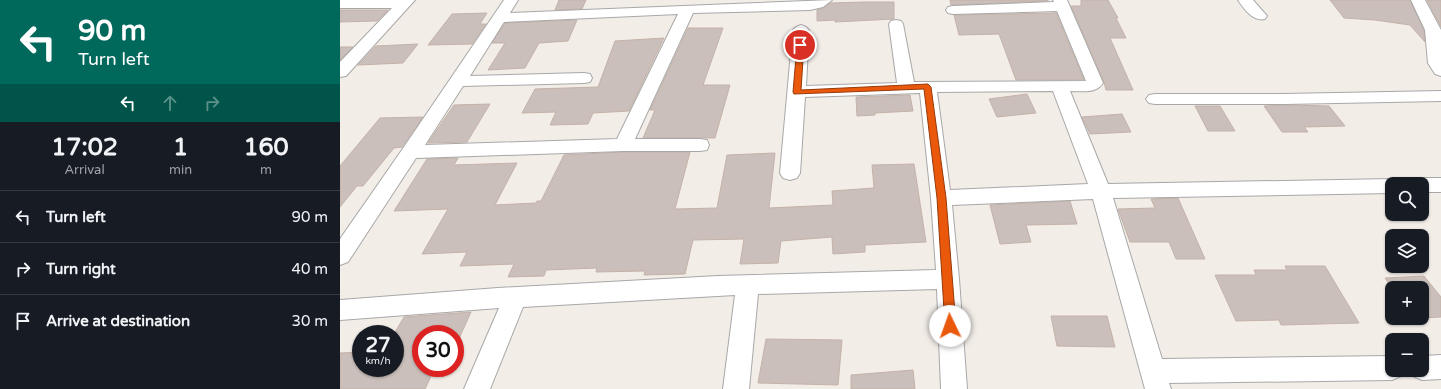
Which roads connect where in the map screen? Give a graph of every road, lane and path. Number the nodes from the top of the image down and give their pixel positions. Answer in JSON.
{"nodes":[{"id":1,"x":511,"y":0,"type":"edge"},
{"id":2,"x":824,"y":0,"type":"edge"},
{"id":3,"x":1245,"y":0,"type":"edge"},
{"id":4,"x":1418,"y":0,"type":"edge"},
{"id":5,"x":406,"y":2,"type":"edge"},
{"id":6,"x":1061,"y":3,"type":"edge"},
{"id":7,"x":340,"y":4,"type":"edge"},
{"id":8,"x":618,"y":6,"type":"edge"},
{"id":9,"x":688,"y":9,"type":"junction"},
{"id":10,"x":953,"y":10,"type":"dead end"},
{"id":11,"x":1260,"y":16,"type":"dead end"},
{"id":12,"x":499,"y":18,"type":"junction"},
{"id":13,"x":896,"y":24,"type":"dead end"},
{"id":14,"x":801,"y":30,"type":"dead end"},
{"id":15,"x":1438,"y":48,"type":"edge"},
{"id":16,"x":1441,"y":71,"type":"edge"},
{"id":17,"x":340,"y":72,"type":"edge"},
{"id":18,"x":584,"y":78,"type":"dead end"},
{"id":19,"x":458,"y":81,"type":"junction"},
{"id":20,"x":1059,"y":86,"type":"junction"},
{"id":21,"x":906,"y":87,"type":"junction"},
{"id":22,"x":928,"y":87,"type":"junction"},
{"id":23,"x":797,"y":92,"type":"junction"},
{"id":24,"x":1441,"y":96,"type":"edge"},
{"id":25,"x":1155,"y":98,"type":"dead end"},
{"id":26,"x":623,"y":145,"type":"junction"},
{"id":27,"x":700,"y":145,"type":"dead end"},
{"id":28,"x":411,"y":152,"type":"junction"},
{"id":29,"x":790,"y":173,"type":"dead end"},
{"id":30,"x":1441,"y":185,"type":"edge"},
{"id":31,"x":1385,"y":186,"type":"edge"},
{"id":32,"x":1429,"y":186,"type":"edge"},
{"id":33,"x":1101,"y":191,"type":"junction"},
{"id":34,"x":941,"y":198,"type":"junction"},
{"id":35,"x":340,"y":256,"type":"edge"},
{"id":36,"x":948,"y":279,"type":"junction"},
{"id":37,"x":748,"y":285,"type":"junction"},
{"id":38,"x":515,"y":297,"type":"junction"},
{"id":39,"x":340,"y":310,"type":"edge"},
{"id":40,"x":1441,"y":367,"type":"edge"},
{"id":41,"x":1385,"y":368,"type":"edge"},
{"id":42,"x":1429,"y":368,"type":"edge"},
{"id":43,"x":1156,"y":380,"type":"edge"},
{"id":44,"x":477,"y":389,"type":"edge"},
{"id":45,"x":736,"y":389,"type":"edge"},
{"id":46,"x":954,"y":389,"type":"edge"}],
"edges":[{"from":1,"to":12,"type":"street"},
{"from":2,"to":9,"type":"street"},
{"from":3,"to":11,"type":"street"},
{"from":4,"to":15,"type":"street"},
{"from":5,"to":7,"type":"street"},
{"from":5,"to":17,"type":"street"},
{"from":6,"to":10,"type":"street"},
{"from":6,"to":20,"type":"street"},
{"from":8,"to":9,"type":"street"},
{"from":8,"to":12,"type":"street"},
{"from":9,"to":26,"type":"street"},
{"from":12,"to":19,"type":"street"},
{"from":13,"to":21,"type":"street"},
{"from":14,"to":23,"type":"street"},
{"from":15,"to":16,"type":"street"},
{"from":18,"to":19,"type":"street"},
{"from":19,"to":28,"type":"street"},
{"from":20,"to":22,"type":"street"},
{"from":20,"to":33,"type":"street"},
{"from":21,"to":22,"type":"street"},
{"from":21,"to":23,"type":"street"},
{"from":22,"to":34,"type":"street"},
{"from":23,"to":29,"type":"street"},
{"from":24,"to":25,"type":"street"},
{"from":26,"to":27,"type":"street"},
{"from":26,"to":28,"type":"street"},
{"from":28,"to":35,"type":"street"},
{"from":30,"to":32,"type":"street"},
{"from":31,"to":33,"type":"street"},
{"from":33,"to":34,"type":"street"},
{"from":33,"to":43,"type":"street"},
{"from":34,"to":36,"type":"street"},
{"from":36,"to":37,"type":"street"},
{"from":36,"to":46,"type":"street"},
{"from":37,"to":38,"type":"street"},
{"from":37,"to":45,"type":"street"},
{"from":38,"to":39,"type":"street"},
{"from":38,"to":44,"type":"street"},
{"from":40,"to":42,"type":"street"},
{"from":41,"to":43,"type":"street"}]}
